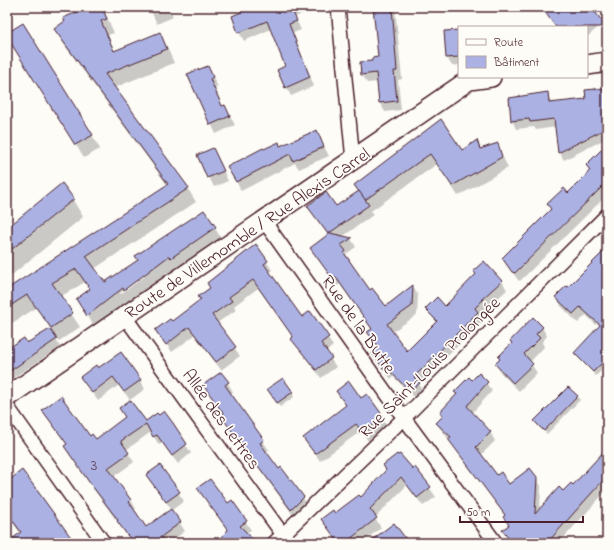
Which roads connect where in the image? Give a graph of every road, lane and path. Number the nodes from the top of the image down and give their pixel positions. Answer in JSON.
{"nodes":[{"id":1,"x":338,"y":7,"type":"edge"},
{"id":2,"x":607,"y":62,"type":"edge"},
{"id":3,"x":588,"y":65,"type":"edge"},
{"id":4,"x":484,"y":78,"type":"edge"},
{"id":5,"x":353,"y":160,"type":"junction"},
{"id":6,"x":607,"y":215,"type":"edge"},
{"id":7,"x":264,"y":221,"type":"junction"},
{"id":8,"x":125,"y":316,"type":"junction"},
{"id":9,"x":7,"y":397,"type":"edge"},
{"id":10,"x":7,"y":406,"type":"edge"},
{"id":11,"x":404,"y":418,"type":"junction"},
{"id":12,"x":282,"y":540,"type":"edge"},
{"id":13,"x":104,"y":543,"type":"edge"},
{"id":14,"x":496,"y":543,"type":"edge"}],
"edges":[{"from":1,"to":5,"type":"street"},
{"from":2,"to":3,"type":"street"},
{"from":4,"to":5,"type":"street","name":"Route de Villemomble / Rue Alexis Carrel"},
{"from":5,"to":7,"type":"street","name":"Route de Villemomble / Rue Alexis Carrel"},
{"from":6,"to":11,"type":"street","name":"Rue Saint-Louis Prolongée"},
{"from":7,"to":8,"type":"street","name":"Route de Villemomble / Rue Alexis Carrel"},
{"from":7,"to":11,"type":"street","name":"Rue de la Butte"},
{"from":8,"to":9,"type":"street","name":"Route de Villemomble / Rue Alexis Carrel"},
{"from":8,"to":12,"type":"street","name":"Allée des Lettres"},
{"from":10,"to":13,"type":"street"},
{"from":11,"to":12,"type":"street","name":"Rue Saint-Louis Prolongée"},
{"from":11,"to":14,"type":"street","name":"Rue de la Butte"}]}
